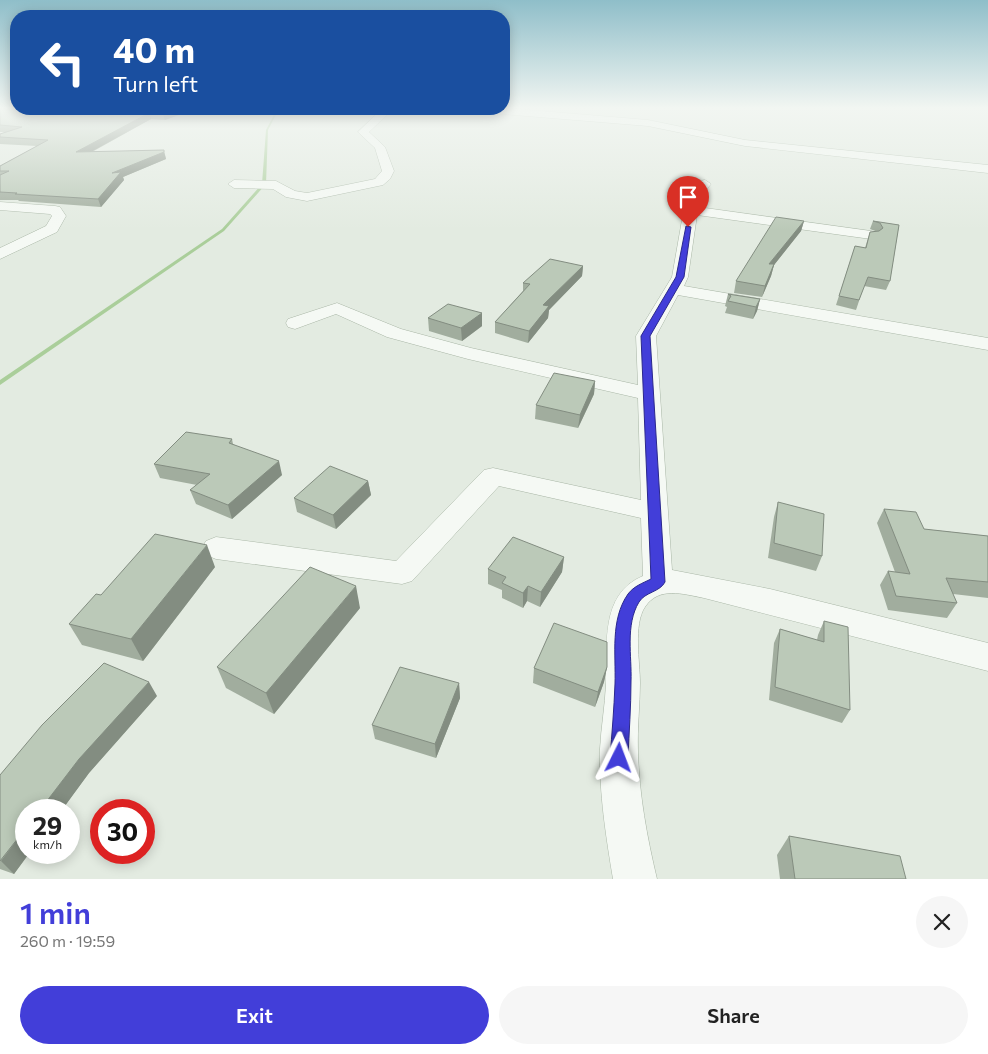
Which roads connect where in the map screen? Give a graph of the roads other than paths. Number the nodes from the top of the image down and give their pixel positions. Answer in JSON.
{"nodes":[{"id":1,"x":380,"y":148,"type":"edge"},
{"id":2,"x":792,"y":148,"type":"edge"},
{"id":3,"x":988,"y":169,"type":"edge"},
{"id":4,"x":234,"y":184,"type":"dead end"},
{"id":5,"x":705,"y":184,"type":"dead end"},
{"id":6,"x":0,"y":206,"type":"edge"},
{"id":7,"x":691,"y":210,"type":"junction"},
{"id":8,"x":871,"y":234,"type":"edge"},
{"id":9,"x":0,"y":254,"type":"edge"},
{"id":10,"x":674,"y":288,"type":"junction"},
{"id":11,"x":295,"y":323,"type":"dead end"},
{"id":12,"x":988,"y":344,"type":"edge"},
{"id":13,"x":649,"y":394,"type":"junction"},
{"id":14,"x":655,"y":512,"type":"junction"},
{"id":15,"x":216,"y":548,"type":"dead end"},
{"id":16,"x":658,"y":582,"type":"junction"},
{"id":17,"x":988,"y":657,"type":"edge"},
{"id":18,"x":635,"y":879,"type":"edge"}],
"edges":[{"from":1,"to":4,"type":"street"},
{"from":2,"to":3,"type":"street"},
{"from":5,"to":7,"type":"street"},
{"from":6,"to":9,"type":"street"},
{"from":7,"to":8,"type":"street"},
{"from":7,"to":10,"type":"street"},
{"from":10,"to":12,"type":"street"},
{"from":10,"to":13,"type":"street"},
{"from":11,"to":13,"type":"street"},
{"from":13,"to":14,"type":"street"},
{"from":14,"to":15,"type":"street"},
{"from":14,"to":16,"type":"street"},
{"from":16,"to":17,"type":"street"},
{"from":16,"to":18,"type":"street"}]}
